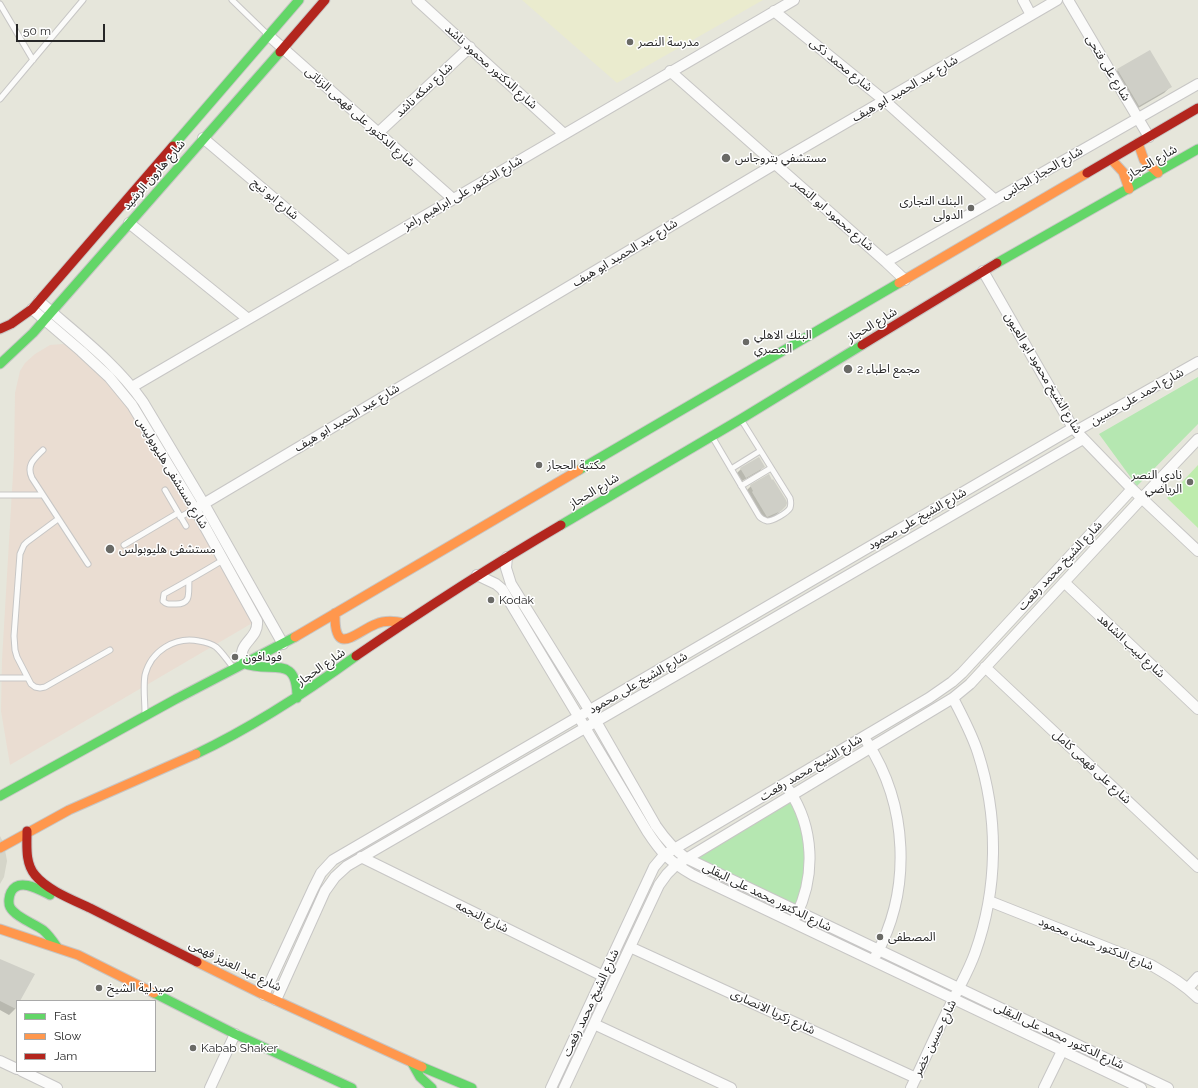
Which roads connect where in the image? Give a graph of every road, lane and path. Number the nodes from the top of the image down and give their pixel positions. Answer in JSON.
{"nodes":[{"id":1,"x":83,"y":0,"type":"edge"},
{"id":2,"x":232,"y":0,"type":"edge"},
{"id":3,"x":299,"y":0,"type":"edge"},
{"id":4,"x":325,"y":0,"type":"edge"},
{"id":5,"x":417,"y":0,"type":"edge"},
{"id":6,"x":794,"y":0,"type":"edge"},
{"id":7,"x":1023,"y":0,"type":"edge"},
{"id":8,"x":1057,"y":0,"type":"edge"},
{"id":9,"x":1068,"y":0,"type":"edge"},
{"id":10,"x":0,"y":4,"type":"edge"},
{"id":11,"x":774,"y":11,"type":"junction"},
{"id":12,"x":1032,"y":15,"type":"junction"},
{"id":13,"x":268,"y":35,"type":"junction"},
{"id":14,"x":470,"y":47,"type":"junction"},
{"id":15,"x":282,"y":48,"type":"junction"},
{"id":16,"x":33,"y":60,"type":"junction"},
{"id":17,"x":670,"y":71,"type":"junction"},
{"id":18,"x":1198,"y":84,"type":"edge"},
{"id":19,"x":0,"y":99,"type":"edge"},
{"id":20,"x":885,"y":100,"type":"junction"},
{"id":21,"x":1198,"y":108,"type":"edge"},
{"id":22,"x":1138,"y":118,"type":"junction"},
{"id":23,"x":378,"y":133,"type":"junction"},
{"id":24,"x":564,"y":134,"type":"junction"},
{"id":25,"x":1149,"y":137,"type":"junction"},
{"id":26,"x":203,"y":138,"type":"junction"},
{"id":27,"x":1138,"y":143,"type":"junction"},
{"id":28,"x":1198,"y":149,"type":"edge"},
{"id":29,"x":1111,"y":159,"type":"junction"},
{"id":30,"x":776,"y":164,"type":"junction"},
{"id":31,"x":1158,"y":173,"type":"junction"},
{"id":32,"x":1129,"y":188,"type":"junction"},
{"id":33,"x":453,"y":199,"type":"junction"},
{"id":34,"x":995,"y":200,"type":"junction"},
{"id":35,"x":129,"y":223,"type":"junction"},
{"id":36,"x":348,"y":261,"type":"junction"},
{"id":37,"x":886,"y":262,"type":"junction"},
{"id":38,"x":983,"y":271,"type":"junction"},
{"id":39,"x":904,"y":280,"type":"junction"},
{"id":40,"x":38,"y":301,"type":"junction"},
{"id":41,"x":32,"y":309,"type":"junction"},
{"id":42,"x":48,"y":316,"type":"junction"},
{"id":43,"x":248,"y":319,"type":"junction"},
{"id":44,"x":0,"y":329,"type":"edge"},
{"id":45,"x":1198,"y":362,"type":"edge"},
{"id":46,"x":0,"y":364,"type":"edge"},
{"id":47,"x":132,"y":387,"type":"junction"},
{"id":48,"x":741,"y":419,"type":"junction"},
{"id":49,"x":1074,"y":429,"type":"junction"},
{"id":50,"x":711,"y":436,"type":"junction"},
{"id":51,"x":1083,"y":439,"type":"junction"},
{"id":52,"x":1198,"y":439,"type":"edge"},
{"id":53,"x":43,"y":450,"type":"dead end"},
{"id":54,"x":760,"y":450,"type":"junction"},
{"id":55,"x":771,"y":468,"type":"junction"},
{"id":56,"x":731,"y":469,"type":"junction"},
{"id":57,"x":741,"y":486,"type":"junction"},
{"id":58,"x":1132,"y":489,"type":"junction"},
{"id":59,"x":165,"y":490,"type":"dead end"},
{"id":60,"x":0,"y":494,"type":"edge"},
{"id":61,"x":43,"y":495,"type":"junction"},
{"id":62,"x":1142,"y":498,"type":"junction"},
{"id":63,"x":199,"y":506,"type":"junction"},
{"id":64,"x":179,"y":515,"type":"junction"},
{"id":65,"x":58,"y":519,"type":"junction"},
{"id":66,"x":186,"y":526,"type":"dead end"},
{"id":67,"x":124,"y":545,"type":"dead end"},
{"id":68,"x":1198,"y":551,"type":"edge"},
{"id":69,"x":507,"y":556,"type":"junction"},
{"id":70,"x":223,"y":560,"type":"junction"},
{"id":71,"x":88,"y":564,"type":"dead end"},
{"id":72,"x":477,"y":575,"type":"junction"},
{"id":73,"x":189,"y":580,"type":"junction"},
{"id":74,"x":1064,"y":582,"type":"junction"},
{"id":75,"x":335,"y":614,"type":"junction"},
{"id":76,"x":404,"y":623,"type":"junction"},
{"id":77,"x":283,"y":644,"type":"junction"},
{"id":78,"x":110,"y":650,"type":"dead end"},
{"id":79,"x":243,"y":663,"type":"junction"},
{"id":80,"x":985,"y":667,"type":"junction"},
{"id":81,"x":234,"y":668,"type":"junction"},
{"id":82,"x":0,"y":678,"type":"edge"},
{"id":83,"x":27,"y":678,"type":"junction"},
{"id":84,"x":297,"y":698,"type":"junction"},
{"id":85,"x":953,"y":698,"type":"junction"},
{"id":86,"x":1198,"y":709,"type":"edge"},
{"id":87,"x":590,"y":711,"type":"junction"},
{"id":88,"x":145,"y":716,"type":"junction"},
{"id":89,"x":579,"y":717,"type":"junction"},
{"id":90,"x":596,"y":722,"type":"junction"},
{"id":91,"x":585,"y":728,"type":"junction"},
{"id":92,"x":864,"y":737,"type":"junction"},
{"id":93,"x":870,"y":747,"type":"junction"},
{"id":94,"x":785,"y":784,"type":"junction"},
{"id":95,"x":792,"y":794,"type":"junction"},
{"id":96,"x":0,"y":796,"type":"edge"},
{"id":97,"x":27,"y":831,"type":"junction"},
{"id":98,"x":0,"y":848,"type":"edge"},
{"id":99,"x":674,"y":849,"type":"junction"},
{"id":100,"x":664,"y":856,"type":"junction"},
{"id":101,"x":361,"y":857,"type":"junction"},
{"id":102,"x":686,"y":858,"type":"junction"},
{"id":103,"x":676,"y":865,"type":"junction"},
{"id":104,"x":1198,"y":867,"type":"edge"},
{"id":105,"x":72,"y":899,"type":"junction"},
{"id":106,"x":989,"y":901,"type":"junction"},
{"id":107,"x":798,"y":911,"type":"junction"},
{"id":108,"x":793,"y":922,"type":"junction"},
{"id":109,"x":0,"y":929,"type":"edge"},
{"id":110,"x":24,"y":936,"type":"junction"},
{"id":111,"x":0,"y":939,"type":"edge"},
{"id":112,"x":57,"y":947,"type":"junction"},
{"id":113,"x":630,"y":947,"type":"junction"},
{"id":114,"x":879,"y":950,"type":"junction"},
{"id":115,"x":873,"y":961,"type":"junction"},
{"id":116,"x":603,"y":976,"type":"junction"},
{"id":117,"x":1198,"y":977,"type":"edge"},
{"id":118,"x":959,"y":988,"type":"junction"},
{"id":119,"x":1188,"y":988,"type":"junction"},
{"id":120,"x":264,"y":995,"type":"junction"},
{"id":121,"x":1198,"y":998,"type":"edge"},
{"id":122,"x":953,"y":999,"type":"junction"},
{"id":123,"x":276,"y":1000,"type":"junction"},
{"id":124,"x":594,"y":1024,"type":"junction"},
{"id":125,"x":235,"y":1034,"type":"junction"},
{"id":126,"x":1067,"y":1040,"type":"junction"},
{"id":127,"x":1062,"y":1051,"type":"junction"},
{"id":128,"x":0,"y":1061,"type":"edge"},
{"id":129,"x":412,"y":1063,"type":"junction"},
{"id":130,"x":16,"y":1069,"type":"edge"},
{"id":131,"x":24,"y":1072,"type":"edge"},
{"id":132,"x":916,"y":1078,"type":"junction"},
{"id":133,"x":57,"y":1088,"type":"edge"},
{"id":134,"x":210,"y":1088,"type":"edge"},
{"id":135,"x":352,"y":1088,"type":"edge"},
{"id":136,"x":432,"y":1088,"type":"edge"},
{"id":137,"x":472,"y":1088,"type":"edge"},
{"id":138,"x":551,"y":1088,"type":"edge"},
{"id":139,"x":564,"y":1088,"type":"edge"},
{"id":140,"x":731,"y":1088,"type":"edge"},
{"id":141,"x":911,"y":1088,"type":"edge"},
{"id":142,"x":1044,"y":1088,"type":"edge"},
{"id":143,"x":1140,"y":1088,"type":"edge"},
{"id":144,"x":1168,"y":1088,"type":"edge"}],
"edges":[{"from":1,"to":16,"type":"lane"},
{"from":2,"to":13,"type":"lane"},
{"from":3,"to":13,"type":"main road","name":"شارع هارون الرشيد"},
{"from":4,"to":15,"type":"main road","name":"شارع هارون الرشيد"},
{"from":5,"to":14,"type":"street","name":"شارع الدكتور محمود ناشد"},
{"from":6,"to":11,"type":"street","name":"شارع الدكتور على ابراهيم رامز"},
{"from":7,"to":12,"type":"street"},
{"from":8,"to":12,"type":"street","name":"شارع عبد الحميد ابو هيف"},
{"from":9,"to":22,"type":"street","name":"شارع على فتحى"},
{"from":10,"to":16,"type":"lane"},
{"from":11,"to":17,"type":"street","name":"شارع الدكتور على ابراهيم رامز"},
{"from":11,"to":20,"type":"street","name":"شارع محمد ذكى"},
{"from":12,"to":20,"type":"street","name":"شارع عبد الحميد ابو هيف"},
{"from":13,"to":15,"type":"street","name":"شارع الدكتور على فهمى الزناتى"},
{"from":13,"to":40,"type":"main road","name":"شارع هارون الرشيد"},
{"from":14,"to":23,"type":"street","name":"شارع سكه ناشد"},
{"from":14,"to":24,"type":"street","name":"شارع الدكتور محمود ناشد"},
{"from":15,"to":23,"type":"street","name":"شارع الدكتور على فهمى الزناتى"},
{"from":15,"to":26,"type":"main road","name":"شارع هارون الرشيد"},
{"from":16,"to":19,"type":"lane"},
{"from":17,"to":24,"type":"street","name":"شارع الدكتور على ابراهيم رامز"},
{"from":17,"to":30,"type":"street","name":"شارع محمود ابو النصر"},
{"from":18,"to":22,"type":"street","name":"شارع الحجاز الجانبى"},
{"from":20,"to":30,"type":"street","name":"شارع عبد الحميد ابو هيف"},
{"from":20,"to":34,"type":"street","name":"شارع محمد ذكى"},
{"from":21,"to":25,"type":"main road","name":"شارع الحجاز"},
{"from":22,"to":25,"type":"street","name":"شارع على فتحى"},
{"from":22,"to":34,"type":"street","name":"شارع الحجاز الجانبى"},
{"from":23,"to":33,"type":"street","name":"شارع الدكتور على فهمى الزناتى"},
{"from":24,"to":33,"type":"street","name":"شارع الدكتور على ابراهيم رامز"},
{"from":25,"to":27,"type":"main road","name":"شارع الحجاز"},
{"from":26,"to":35,"type":"main road","name":"شارع هارون الرشيد"},
{"from":26,"to":36,"type":"street","name":"شارع ابو تيج"},
{"from":27,"to":29,"type":"main road","name":"شارع الحجاز"},
{"from":27,"to":31,"type":"main road"},
{"from":28,"to":31,"type":"main road","name":"شارع الحجاز"},
{"from":29,"to":32,"type":"main road"},
{"from":29,"to":39,"type":"main road","name":"شارع الحجاز"},
{"from":30,"to":37,"type":"street","name":"شارع محمود ابو النصر"},
{"from":30,"to":63,"type":"street","name":"شارع عبد الحميد ابو هيف"},
{"from":31,"to":32,"type":"main road","name":"شارع الحجاز"},
{"from":32,"to":38,"type":"main road","name":"شارع الحجاز"},
{"from":33,"to":36,"type":"street","name":"شارع الدكتور على ابراهيم رامز"},
{"from":34,"to":37,"type":"street","name":"شارع الحجاز الجانبى"},
{"from":35,"to":42,"type":"main road","name":"شارع هارون الرشيد"},
{"from":35,"to":43,"type":"street"},
{"from":36,"to":43,"type":"street","name":"شارع الدكتور على ابراهيم رامز"},
{"from":37,"to":39,"type":"street","name":"شارع محمود ابو النصر"},
{"from":38,"to":48,"type":"main road","name":"شارع الحجاز"},
{"from":38,"to":49,"type":"street","name":"شارع الشيخ محمود ابو العيون"},
{"from":39,"to":75,"type":"main road","name":"شارع الحجاز"},
{"from":40,"to":41,"type":"main road","name":"شارع هارون الرشيد"},
{"from":40,"to":42,"type":"street","name":"شارع مستشفى هليوبوليس"},
{"from":41,"to":42,"type":"street","name":"شارع مستشفى هليوبوليس"},
{"from":41,"to":44,"type":"main road","name":"شارع هارون الرشيد"},
{"from":42,"to":46,"type":"main road","name":"شارع هارون الرشيد"},
{"from":42,"to":47,"type":"street","name":"شارع مستشفى هليوبوليس"},
{"from":42,"to":63,"type":"street","name":"شارع مستشفى هليوبوليس"},
{"from":43,"to":47,"type":"street","name":"شارع الدكتور على ابراهيم رامز"},
{"from":45,"to":49,"type":"street","name":"شارع احمد على حسين"},
{"from":47,"to":63,"type":"street","name":"شارع مستشفى هليوبوليس"},
{"from":48,"to":50,"type":"main road","name":"شارع الحجاز"},
{"from":48,"to":54,"type":"lane"},
{"from":49,"to":51,"type":"street","name":"شارع الشيخ محمود ابو العيون"},
{"from":49,"to":87,"type":"street","name":"شارع الشيخ على محمود"},
{"from":50,"to":56,"type":"lane"},
{"from":50,"to":69,"type":"main road","name":"شارع الحجاز"},
{"from":51,"to":58,"type":"street","name":"شارع الشيخ محمود ابو العيون"},
{"from":51,"to":90,"type":"street","name":"شارع الشيخ على محمود"},
{"from":52,"to":62,"type":"street"},
{"from":53,"to":61,"type":"lane"},
{"from":54,"to":55,"type":"lane"},
{"from":54,"to":56,"type":"lane"},
{"from":55,"to":57,"type":"lane"},
{"from":55,"to":57,"type":"lane"},
{"from":56,"to":57,"type":"lane"},
{"from":58,"to":62,"type":"street","name":"شارع الشيخ محمود ابو العيون"},
{"from":58,"to":92,"type":"street","name":"شارع الشيخ محمد رفعت"},
{"from":59,"to":64,"type":"lane"},
{"from":60,"to":61,"type":"lane"},
{"from":61,"to":65,"type":"lane"},
{"from":62,"to":68,"type":"street","name":"شارع الشيخ محمود ابو العيون"},
{"from":62,"to":74,"type":"street","name":"شارع الشيخ محمد رفعت"},
{"from":63,"to":64,"type":"lane"},
{"from":63,"to":70,"type":"street","name":"شارع مستشفى هليوبوليس"},
{"from":63,"to":77,"type":"street","name":"شارع مستشفى هليوبوليس"},
{"from":64,"to":66,"type":"lane"},
{"from":64,"to":67,"type":"lane"},
{"from":65,"to":71,"type":"lane"},
{"from":65,"to":83,"type":"lane"},
{"from":69,"to":72,"type":"main road","name":"شارع الحجاز"},
{"from":69,"to":87,"type":"street","name":"شارع الدكتور محمد على البقلى"},
{"from":70,"to":73,"type":"lane"},
{"from":70,"to":79,"type":"street","name":"شارع مستشفى هليوبوليس"},
{"from":72,"to":76,"type":"main road","name":"شارع الحجاز"},
{"from":72,"to":89,"type":"street","name":"شارع الدكتور محمد على البقلى"},
{"from":73,"to":73,"type":"lane"},
{"from":74,"to":80,"type":"street","name":"شارع الشيخ محمد رفعت"},
{"from":74,"to":86,"type":"street","name":"شارع لبيب الشاهد"},
{"from":75,"to":76,"type":"main road"},
{"from":75,"to":77,"type":"main road","name":"شارع الحجاز"},
{"from":76,"to":84,"type":"main road","name":"شارع الحجاز"},
{"from":77,"to":79,"type":"main road","name":"شارع الحجاز"},
{"from":78,"to":83,"type":"lane"},
{"from":79,"to":81,"type":"main road","name":"شارع الحجاز"},
{"from":79,"to":84,"type":"main road"},
{"from":80,"to":85,"type":"street","name":"شارع الشيخ محمد رفعت"},
{"from":80,"to":104,"type":"street","name":"شارع على فهمى كامل"},
{"from":81,"to":88,"type":"main road","name":"شارع الحجاز"},
{"from":81,"to":88,"type":"lane"},
{"from":82,"to":83,"type":"lane"},
{"from":84,"to":97,"type":"main road","name":"شارع الحجاز"},
{"from":85,"to":93,"type":"street","name":"شارع الشيخ محمد رفعت"},
{"from":85,"to":106,"type":"street","name":"شارع حسين خضر"},
{"from":87,"to":89,"type":"street","name":"شارع الشيخ على محمود"},
{"from":87,"to":90,"type":"street","name":"شارع الدكتور محمد على البقلى"},
{"from":88,"to":96,"type":"main road","name":"شارع الحجاز"},
{"from":89,"to":91,"type":"street","name":"شارع الدكتور محمد على البقلى"},
{"from":89,"to":120,"type":"street","name":"شارع الشيخ على محمود"},
{"from":90,"to":91,"type":"street","name":"شارع الشيخ على محمود"},
{"from":90,"to":99,"type":"street","name":"شارع الدكتور محمد على البقلى"},
{"from":91,"to":100,"type":"street","name":"شارع الدكتور محمد على البقلى"},
{"from":91,"to":101,"type":"street","name":"شارع الشيخ على محمود"},
{"from":92,"to":93,"type":"street"},
{"from":92,"to":94,"type":"street","name":"شارع الشيخ محمد رفعت"},
{"from":93,"to":95,"type":"street","name":"شارع الشيخ محمد رفعت"},
{"from":93,"to":114,"type":"street"},
{"from":94,"to":95,"type":"street"},
{"from":94,"to":99,"type":"street","name":"شارع الشيخ محمد رفعت"},
{"from":95,"to":102,"type":"street","name":"شارع الشيخ محمد رفعت"},
{"from":95,"to":107,"type":"street"},
{"from":97,"to":98,"type":"main road","name":"شارع الحجاز"},
{"from":97,"to":105,"type":"main road","name":"شارع عبد العزيز فهمى"},
{"from":99,"to":100,"type":"street","name":"شارع الشيخ محمد رفعت"},
{"from":99,"to":102,"type":"street","name":"شارع الدكتور محمد على البقلى"},
{"from":100,"to":103,"type":"street","name":"شارع الدكتور محمد على البقلى"},
{"from":100,"to":116,"type":"street","name":"شارع الشيخ محمد رفعت"},
{"from":101,"to":116,"type":"street","name":"شارع النجمه"},
{"from":101,"to":123,"type":"street","name":"شارع الشيخ على محمود"},
{"from":102,"to":103,"type":"street","name":"شارع الشيخ محمد رفعت"},
{"from":102,"to":107,"type":"street","name":"شارع الدكتور محمد على البقلى"},
{"from":103,"to":108,"type":"street","name":"شارع الدكتور محمد على البقلى"},
{"from":103,"to":113,"type":"street","name":"شارع الشيخ محمد رفعت"},
{"from":105,"to":112,"type":"main road"},
{"from":105,"to":120,"type":"main road","name":"شارع عبد العزيز فهمى"},
{"from":106,"to":118,"type":"street","name":"شارع حسين خضر"},
{"from":106,"to":119,"type":"street","name":"شارع الدكتور حسن محمود"},
{"from":107,"to":108,"type":"street"},
{"from":107,"to":114,"type":"street","name":"شارع الدكتور محمد على البقلى"},
{"from":108,"to":115,"type":"street","name":"شارع الدكتور محمد على البقلى"},
{"from":109,"to":110,"type":"main road"},
{"from":110,"to":111,"type":"main road"},
{"from":110,"to":112,"type":"main road"},
{"from":112,"to":125,"type":"main road"},
{"from":113,"to":124,"type":"street","name":"شارع الشيخ محمد رفعت"},
{"from":113,"to":132,"type":"street","name":"شارع زكريا الانصارى"},
{"from":114,"to":115,"type":"street"},
{"from":114,"to":118,"type":"street","name":"شارع الدكتور محمد على البقلى"},
{"from":115,"to":122,"type":"street","name":"شارع الدكتور محمد على البقلى"},
{"from":116,"to":138,"type":"street","name":"شارع الشيخ محمد رفعت"},
{"from":117,"to":119,"type":"street"},
{"from":118,"to":122,"type":"street","name":"شارع حسين خضر"},
{"from":118,"to":126,"type":"street","name":"شارع الدكتور محمد على البقلى"},
{"from":119,"to":121,"type":"street","name":"شارع الدكتور حسن محمود"},
{"from":120,"to":123,"type":"main road","name":"شارع عبد العزيز فهمى"},
{"from":122,"to":127,"type":"street","name":"شارع الدكتور محمد على البقلى"},
{"from":122,"to":132,"type":"street","name":"شارع حسين خضر"},
{"from":123,"to":129,"type":"main road","name":"شارع عبد العزيز فهمى"},
{"from":124,"to":139,"type":"street","name":"شارع الشيخ محمد رفعت"},
{"from":124,"to":140,"type":"street"},
{"from":125,"to":134,"type":"street"},
{"from":125,"to":135,"type":"main road"},
{"from":126,"to":127,"type":"street"},
{"from":126,"to":144,"type":"street","name":"شارع الدكتور محمد على البقلى"},
{"from":127,"to":142,"type":"street"},
{"from":127,"to":143,"type":"street","name":"شارع الدكتور محمد على البقلى"},
{"from":128,"to":130,"type":"street"},
{"from":129,"to":136,"type":"main road"},
{"from":129,"to":137,"type":"main road","name":"شارع عبد العزيز فهمى"},
{"from":131,"to":133,"type":"street"},
{"from":132,"to":141,"type":"street","name":"شارع حسين خضر"}]}
